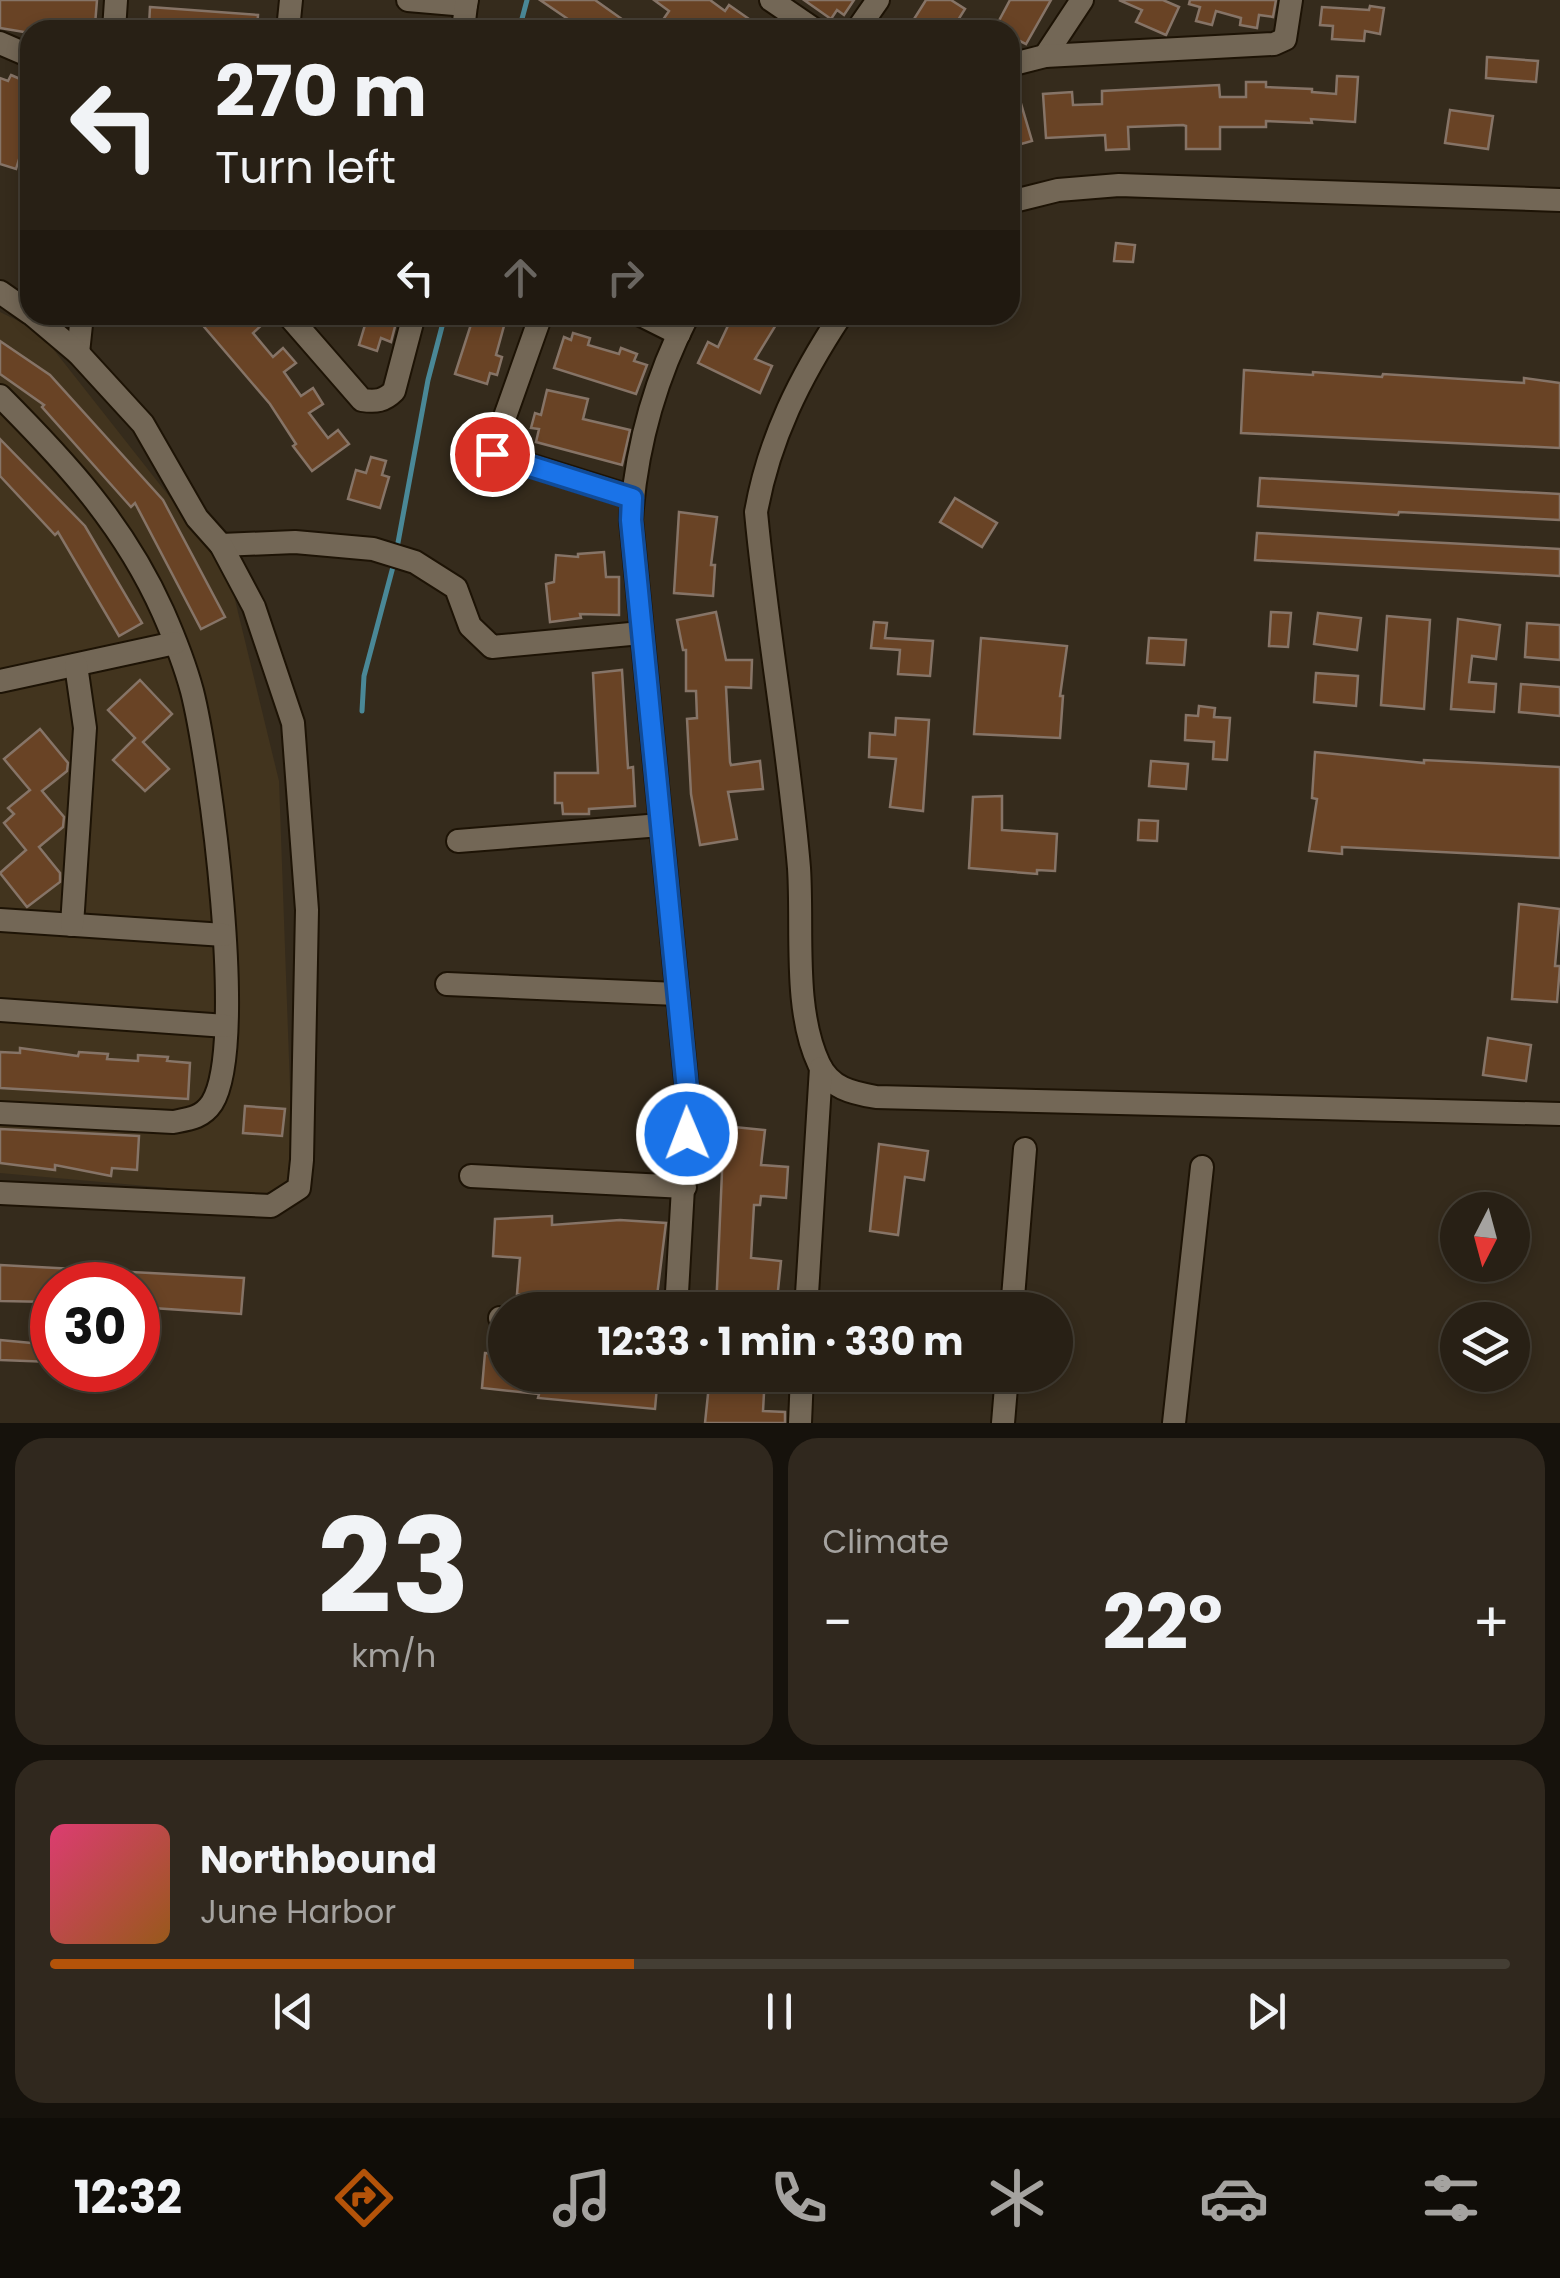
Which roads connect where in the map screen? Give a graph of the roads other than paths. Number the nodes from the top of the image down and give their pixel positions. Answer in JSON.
{"nodes":[{"id":1,"x":408,"y":0,"type":"edge"},
{"id":2,"x":771,"y":0,"type":"edge"},
{"id":3,"x":1082,"y":0,"type":"edge"},
{"id":4,"x":1291,"y":0,"type":"edge"},
{"id":5,"x":467,"y":3,"type":"edge"},
{"id":6,"x":800,"y":20,"type":"edge"},
{"id":7,"x":1045,"y":56,"type":"junction"},
{"id":8,"x":1020,"y":62,"type":"edge"},
{"id":9,"x":1020,"y":200,"type":"edge"},
{"id":10,"x":1560,"y":200,"type":"edge"},
{"id":11,"x":45,"y":325,"type":"edge"},
{"id":12,"x":81,"y":325,"type":"edge"},
{"id":13,"x":297,"y":325,"type":"edge"},
{"id":14,"x":411,"y":325,"type":"edge"},
{"id":15,"x":537,"y":325,"type":"edge"},
{"id":16,"x":683,"y":325,"type":"edge"},
{"id":17,"x":835,"y":325,"type":"edge"},
{"id":18,"x":78,"y":353,"type":"junction"},
{"id":19,"x":0,"y":396,"type":"edge"},
{"id":20,"x":632,"y":498,"type":"junction"},
{"id":21,"x":221,"y":546,"type":"junction"},
{"id":22,"x":641,"y":633,"type":"junction"},
{"id":23,"x":174,"y":643,"type":"junction"},
{"id":24,"x":76,"y":665,"type":"junction"},
{"id":25,"x":0,"y":681,"type":"edge"},
{"id":26,"x":661,"y":825,"type":"junction"},
{"id":27,"x":458,"y":841,"type":"dead end"},
{"id":28,"x":0,"y":920,"type":"edge"},
{"id":29,"x":72,"y":925,"type":"junction"},
{"id":30,"x":224,"y":936,"type":"junction"},
{"id":31,"x":448,"y":984,"type":"dead end"},
{"id":32,"x":677,"y":994,"type":"junction"},
{"id":33,"x":0,"y":1010,"type":"edge"},
{"id":34,"x":226,"y":1026,"type":"junction"},
{"id":35,"x":821,"y":1068,"type":"junction"},
{"id":36,"x":0,"y":1114,"type":"edge"},
{"id":37,"x":1560,"y":1114,"type":"edge"},
{"id":38,"x":1025,"y":1149,"type":"dead end"},
{"id":39,"x":1202,"y":1167,"type":"dead end"},
{"id":40,"x":471,"y":1176,"type":"dead end"},
{"id":41,"x":685,"y":1186,"type":"junction"},
{"id":42,"x":0,"y":1193,"type":"edge"},
{"id":43,"x":677,"y":1292,"type":"edge"},
{"id":44,"x":807,"y":1292,"type":"edge"},
{"id":45,"x":1013,"y":1292,"type":"edge"},
{"id":46,"x":801,"y":1392,"type":"edge"},
{"id":47,"x":1006,"y":1392,"type":"edge"},
{"id":48,"x":800,"y":1423,"type":"edge"},
{"id":49,"x":1004,"y":1423,"type":"edge"},
{"id":50,"x":1174,"y":1423,"type":"edge"}],
"edges":[{"from":1,"to":5,"type":"street"},
{"from":2,"to":6,"type":"street"},
{"from":3,"to":7,"type":"street"},
{"from":4,"to":7,"type":"street"},
{"from":7,"to":8,"type":"street"},
{"from":9,"to":10,"type":"street"},
{"from":11,"to":18,"type":"street"},
{"from":12,"to":18,"type":"street"},
{"from":13,"to":14,"type":"street"},
{"from":15,"to":20,"type":"street"},
{"from":16,"to":20,"type":"street"},
{"from":17,"to":35,"type":"street"},
{"from":18,"to":21,"type":"street"},
{"from":19,"to":23,"type":"street"},
{"from":20,"to":22,"type":"street"},
{"from":21,"to":22,"type":"street"},
{"from":21,"to":42,"type":"street"},
{"from":22,"to":26,"type":"street"},
{"from":23,"to":24,"type":"street"},
{"from":23,"to":30,"type":"street"},
{"from":24,"to":25,"type":"street"},
{"from":24,"to":29,"type":"street"},
{"from":26,"to":27,"type":"street"},
{"from":26,"to":32,"type":"street"},
{"from":28,"to":29,"type":"street"},
{"from":29,"to":30,"type":"street"},
{"from":30,"to":34,"type":"street"},
{"from":31,"to":32,"type":"street"},
{"from":32,"to":41,"type":"street"},
{"from":33,"to":34,"type":"street"},
{"from":34,"to":36,"type":"street"},
{"from":35,"to":37,"type":"street"},
{"from":35,"to":44,"type":"street"},
{"from":38,"to":45,"type":"street"},
{"from":39,"to":50,"type":"street"},
{"from":40,"to":41,"type":"street"},
{"from":41,"to":43,"type":"street"},
{"from":46,"to":48,"type":"street"},
{"from":47,"to":49,"type":"street"}]}
